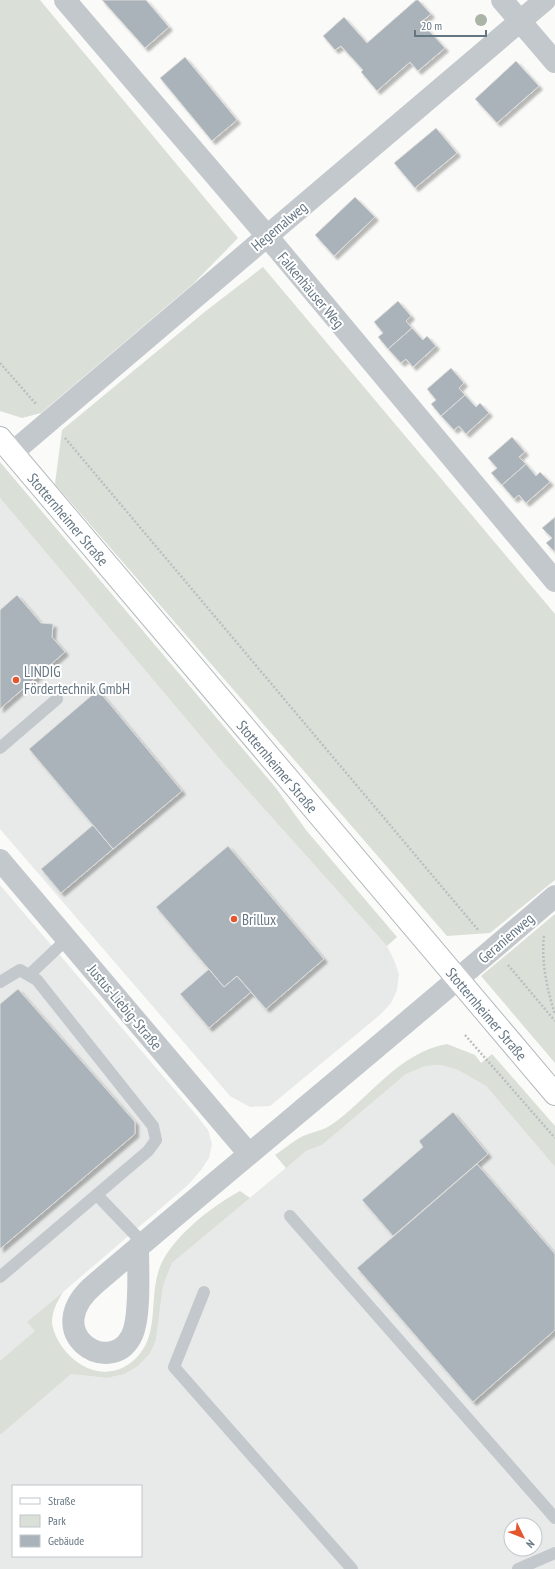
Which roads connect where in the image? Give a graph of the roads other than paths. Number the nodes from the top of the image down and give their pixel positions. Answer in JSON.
{"nodes":[{"id":1,"x":65,"y":0,"type":"edge"},
{"id":2,"x":502,"y":0,"type":"edge"},
{"id":3,"x":545,"y":0,"type":"edge"},
{"id":4,"x":520,"y":21,"type":"junction"},
{"id":5,"x":555,"y":62,"type":"edge"},
{"id":6,"x":267,"y":236,"type":"junction"},
{"id":7,"x":6,"y":445,"type":"edge"},
{"id":8,"x":555,"y":581,"type":"edge"},
{"id":9,"x":57,"y":699,"type":"dead end"},
{"id":10,"x":0,"y":748,"type":"edge"},
{"id":11,"x":0,"y":860,"type":"edge"},
{"id":12,"x":552,"y":899,"type":"edge"},
{"id":13,"x":67,"y":939,"type":"junction"},
{"id":14,"x":29,"y":975,"type":"junction"},
{"id":15,"x":458,"y":980,"type":"junction"},
{"id":16,"x":0,"y":982,"type":"edge"},
{"id":17,"x":555,"y":1094,"type":"edge"},
{"id":18,"x":249,"y":1154,"type":"junction"},
{"id":19,"x":97,"y":1194,"type":"junction"},
{"id":20,"x":290,"y":1216,"type":"dead end"},
{"id":21,"x":141,"y":1245,"type":"joint"},
{"id":22,"x":0,"y":1277,"type":"edge"},
{"id":23,"x":204,"y":1292,"type":"dead end"},
{"id":24,"x":555,"y":1518,"type":"edge"},
{"id":25,"x":555,"y":1553,"type":"edge"},
{"id":26,"x":352,"y":1569,"type":"edge"},
{"id":27,"x":518,"y":1569,"type":"edge"}],
"edges":[{"from":1,"to":6,"type":"street","name":"Falkenhäuser Weg"},
{"from":2,"to":4,"type":"street"},
{"from":3,"to":4,"type":"street","name":"Hegemalweg"},
{"from":4,"to":5,"type":"street"},
{"from":4,"to":6,"type":"street","name":"Hegemalweg"},
{"from":6,"to":7,"type":"street","name":"Hegemalweg"},
{"from":6,"to":8,"type":"street","name":"Falkenhäuser Weg"},
{"from":7,"to":15,"type":"main road","name":"Stotternheimer Straße"},
{"from":9,"to":10,"type":"lane"},
{"from":11,"to":13,"type":"street","name":"Justus-Liebig-Straße"},
{"from":12,"to":15,"type":"street","name":"Geranienweg"},
{"from":13,"to":14,"type":"lane"},
{"from":13,"to":18,"type":"street","name":"Justus-Liebig-Straße"},
{"from":14,"to":16,"type":"lane"},
{"from":14,"to":19,"type":"lane"},
{"from":15,"to":17,"type":"main road","name":"Stotternheimer Straße"},
{"from":15,"to":18,"type":"street"},
{"from":18,"to":21,"type":"street"},
{"from":19,"to":21,"type":"lane"},
{"from":19,"to":22,"type":"lane"},
{"from":20,"to":24,"type":"lane"},
{"from":23,"to":26,"type":"lane"},
{"from":25,"to":27,"type":"lane"}]}
